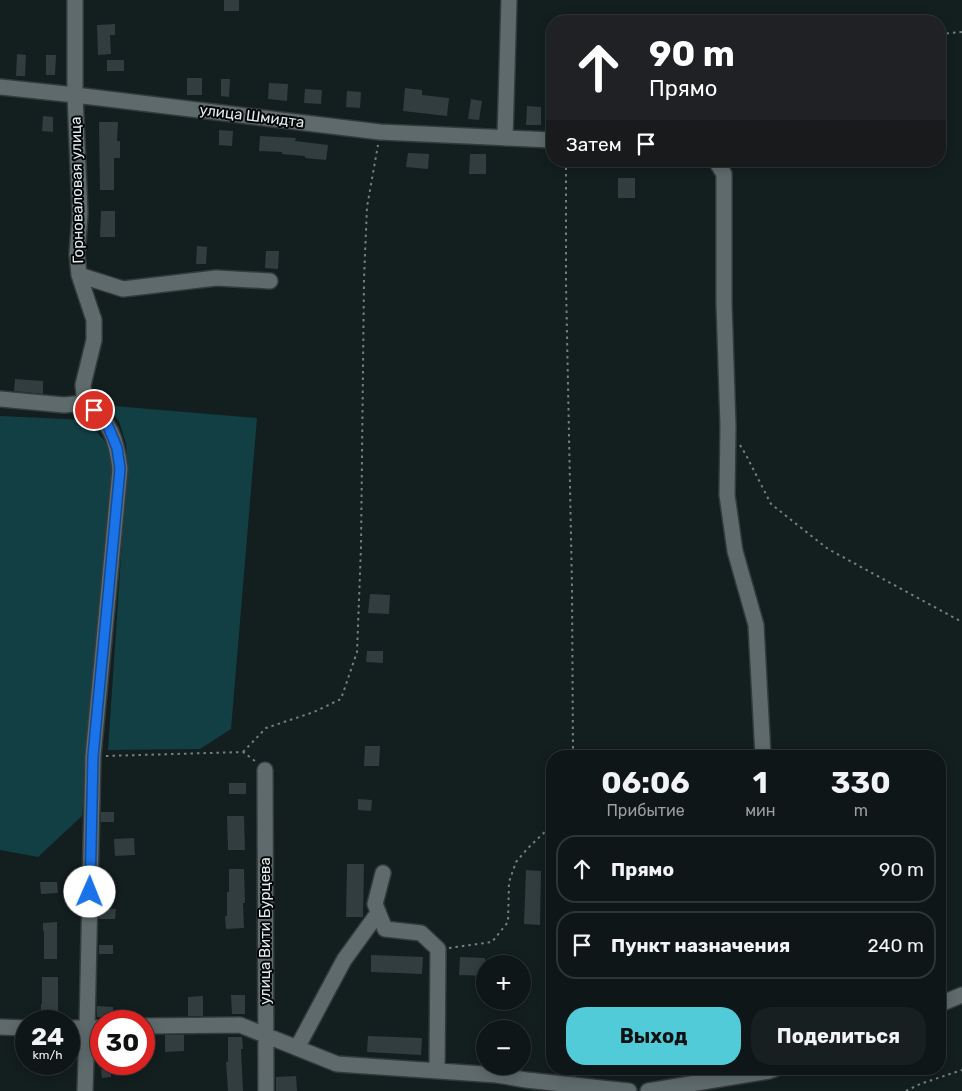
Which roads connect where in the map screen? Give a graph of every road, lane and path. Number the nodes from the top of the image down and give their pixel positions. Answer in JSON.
{"nodes":[{"id":1,"x":75,"y":0,"type":"edge"},
{"id":2,"x":509,"y":0,"type":"edge"},
{"id":3,"x":962,"y":32,"type":"edge"},
{"id":4,"x":946,"y":33,"type":"edge"},
{"id":5,"x":0,"y":87,"type":"edge"},
{"id":6,"x":75,"y":95,"type":"junction"},
{"id":7,"x":380,"y":132,"type":"junction"},
{"id":8,"x":505,"y":138,"type":"junction"},
{"id":9,"x":546,"y":140,"type":"edge"},
{"id":10,"x":566,"y":167,"type":"edge"},
{"id":11,"x":720,"y":167,"type":"edge"},
{"id":12,"x":79,"y":275,"type":"junction"},
{"id":13,"x":270,"y":281,"type":"dead end"},
{"id":14,"x":0,"y":399,"type":"edge"},
{"id":15,"x":85,"y":403,"type":"junction"},
{"id":16,"x":728,"y":426,"type":"junction"},
{"id":17,"x":962,"y":622,"type":"edge"},
{"id":18,"x":572,"y":750,"type":"edge"},
{"id":19,"x":763,"y":750,"type":"edge"},
{"id":20,"x":243,"y":752,"type":"junction"},
{"id":21,"x":93,"y":756,"type":"junction"},
{"id":22,"x":265,"y":770,"type":"joint"},
{"id":23,"x":546,"y":831,"type":"edge"},
{"id":24,"x":383,"y":873,"type":"dead end"},
{"id":25,"x":378,"y":913,"type":"junction"},
{"id":26,"x":438,"y":949,"type":"junction"},
{"id":27,"x":962,"y":995,"type":"edge"},
{"id":28,"x":946,"y":1002,"type":"edge"},
{"id":29,"x":94,"y":1010,"type":"edge"},
{"id":30,"x":155,"y":1026,"type":"edge"},
{"id":31,"x":0,"y":1027,"type":"edge"},
{"id":32,"x":15,"y":1028,"type":"edge"},
{"id":33,"x":266,"y":1035,"type":"junction"},
{"id":34,"x":296,"y":1048,"type":"junction"},
{"id":35,"x":90,"y":1056,"type":"edge"},
{"id":36,"x":962,"y":1070,"type":"edge"},
{"id":37,"x":437,"y":1071,"type":"junction"},
{"id":38,"x":745,"y":1075,"type":"edge"},
{"id":39,"x":85,"y":1091,"type":"edge"},
{"id":40,"x":266,"y":1091,"type":"edge"},
{"id":41,"x":629,"y":1091,"type":"edge"},
{"id":42,"x":648,"y":1091,"type":"edge"},
{"id":43,"x":906,"y":1091,"type":"edge"}],
"edges":[{"from":1,"to":6,"type":"street","name":"Горноваловая улица"},
{"from":2,"to":8,"type":"street"},
{"from":3,"to":4,"type":"path"},
{"from":5,"to":6,"type":"street","name":"улица Шмидта"},
{"from":6,"to":7,"type":"street","name":"улица Шмидта"},
{"from":6,"to":12,"type":"street","name":"Горноваловая улица"},
{"from":7,"to":8,"type":"street","name":"улица Шмидта"},
{"from":7,"to":20,"type":"path"},
{"from":8,"to":9,"type":"street","name":"улица Шмидта"},
{"from":10,"to":18,"type":"path"},
{"from":11,"to":16,"type":"street"},
{"from":12,"to":13,"type":"street","name":"Горноваловая улица"},
{"from":12,"to":15,"type":"street"},
{"from":14,"to":15,"type":"street"},
{"from":15,"to":21,"type":"street"},
{"from":16,"to":17,"type":"path"},
{"from":16,"to":19,"type":"street"},
{"from":20,"to":21,"type":"path"},
{"from":20,"to":22,"type":"path"},
{"from":21,"to":29,"type":"street"},
{"from":22,"to":33,"type":"street","name":"улица Вити Бурцева"},
{"from":23,"to":26,"type":"path"},
{"from":24,"to":25,"type":"street"},
{"from":25,"to":26,"type":"street"},
{"from":25,"to":34,"type":"street"},
{"from":26,"to":37,"type":"street"},
{"from":27,"to":28,"type":"street"},
{"from":30,"to":33,"type":"street"},
{"from":31,"to":32,"type":"street"},
{"from":33,"to":34,"type":"street"},
{"from":33,"to":40,"type":"street","name":"улица Вити Бурцева"},
{"from":34,"to":37,"type":"street"},
{"from":35,"to":39,"type":"street"},
{"from":36,"to":43,"type":"path"},
{"from":37,"to":41,"type":"street"},
{"from":38,"to":42,"type":"street"}]}
